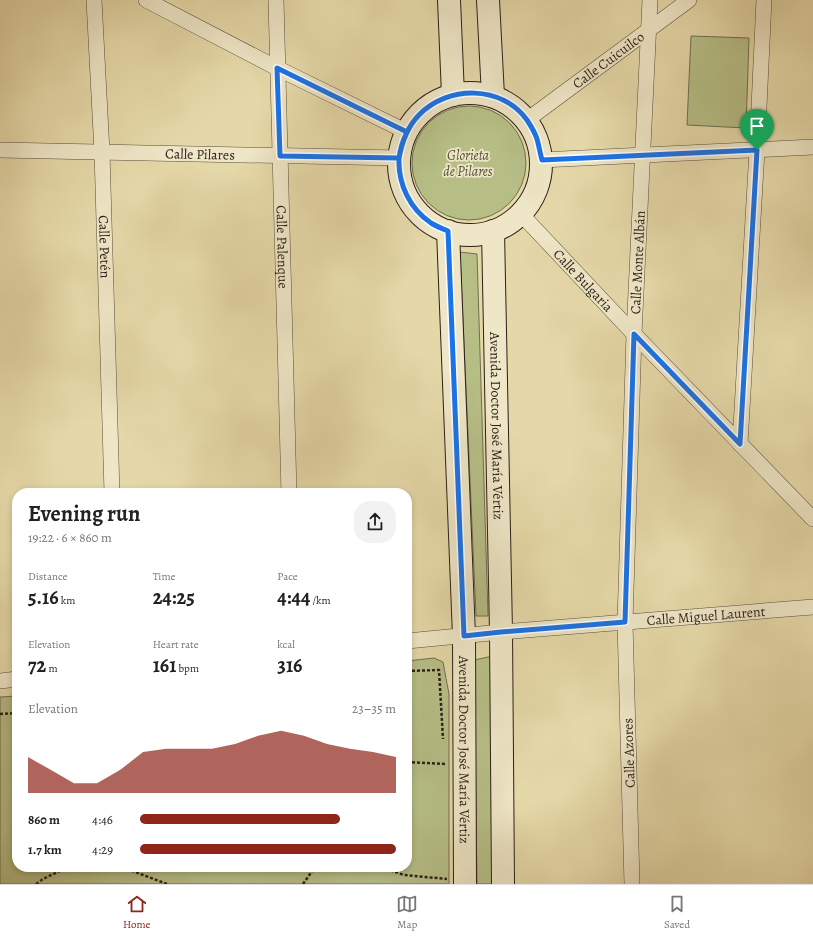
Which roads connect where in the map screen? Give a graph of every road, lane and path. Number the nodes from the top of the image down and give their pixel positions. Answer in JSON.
{"nodes":[{"id":1,"x":94,"y":0,"type":"edge"},
{"id":2,"x":146,"y":0,"type":"edge"},
{"id":3,"x":276,"y":0,"type":"edge"},
{"id":4,"x":449,"y":0,"type":"edge"},
{"id":5,"x":488,"y":0,"type":"edge"},
{"id":6,"x":650,"y":0,"type":"edge"},
{"id":7,"x":689,"y":0,"type":"edge"},
{"id":8,"x":764,"y":0,"type":"edge"},
{"id":9,"x":649,"y":31,"type":"junction"},
{"id":10,"x":277,"y":68,"type":"junction"},
{"id":11,"x":453,"y":95,"type":"junction"},
{"id":12,"x":493,"y":96,"type":"junction"},
{"id":13,"x":527,"y":120,"type":"junction"},
{"id":14,"x":407,"y":132,"type":"junction"},
{"id":15,"x":813,"y":148,"type":"edge"},
{"id":16,"x":0,"y":150,"type":"edge"},
{"id":17,"x":757,"y":150,"type":"junction"},
{"id":18,"x":102,"y":152,"type":"junction"},
{"id":19,"x":642,"y":155,"type":"junction"},
{"id":20,"x":280,"y":156,"type":"junction"},
{"id":21,"x":399,"y":158,"type":"junction"},
{"id":22,"x":542,"y":160,"type":"junction"},
{"id":23,"x":521,"y":214,"type":"junction"},
{"id":24,"x":448,"y":231,"type":"junction"},
{"id":25,"x":492,"y":231,"type":"junction"},
{"id":26,"x":634,"y":334,"type":"junction"},
{"id":27,"x":740,"y":444,"type":"junction"},
{"id":28,"x":112,"y":488,"type":"edge"},
{"id":29,"x":289,"y":488,"type":"edge"},
{"id":30,"x":813,"y":519,"type":"edge"},
{"id":31,"x":813,"y":607,"type":"edge"},
{"id":32,"x":625,"y":622,"type":"junction"},
{"id":33,"x":501,"y":632,"type":"junction"},
{"id":34,"x":464,"y":636,"type":"junction"},
{"id":35,"x":412,"y":641,"type":"edge"},
{"id":36,"x":412,"y":671,"type":"edge"},
{"id":37,"x":12,"y":680,"type":"edge"},
{"id":38,"x":0,"y":681,"type":"edge"},
{"id":39,"x":12,"y":713,"type":"edge"},
{"id":40,"x":0,"y":714,"type":"edge"},
{"id":41,"x":444,"y":740,"type":"dead end"},
{"id":42,"x":444,"y":756,"type":"dead end"},
{"id":43,"x":412,"y":762,"type":"edge"},
{"id":44,"x":58,"y":872,"type":"edge"},
{"id":45,"x":135,"y":872,"type":"edge"},
{"id":46,"x":312,"y":872,"type":"edge"},
{"id":47,"x":397,"y":872,"type":"edge"},
{"id":48,"x":465,"y":881,"type":"edge"},
{"id":49,"x":36,"y":884,"type":"edge"},
{"id":50,"x":167,"y":884,"type":"edge"},
{"id":51,"x":304,"y":884,"type":"edge"},
{"id":52,"x":503,"y":884,"type":"edge"},
{"id":53,"x":632,"y":884,"type":"edge"}],
"edges":[{"from":1,"to":18,"type":"street","name":"Calle Petén"},
{"from":2,"to":10,"type":"street"},
{"from":3,"to":10,"type":"street","name":"Calle Palenque"},
{"from":4,"to":11,"type":"main road"},
{"from":5,"to":12,"type":"main road"},
{"from":6,"to":9,"type":"street","name":"Calle Monte Albán"},
{"from":7,"to":9,"type":"street","name":"Calle Cuicuilco"},
{"from":8,"to":17,"type":"street"},
{"from":9,"to":13,"type":"street","name":"Calle Cuicuilco"},
{"from":9,"to":19,"type":"street","name":"Calle Monte Albán"},
{"from":10,"to":14,"type":"street"},
{"from":10,"to":20,"type":"street","name":"Calle Palenque"},
{"from":11,"to":12,"type":"main road"},
{"from":11,"to":14,"type":"main road"},
{"from":12,"to":13,"type":"main road"},
{"from":13,"to":22,"type":"main road"},
{"from":14,"to":21,"type":"main road"},
{"from":15,"to":17,"type":"street"},
{"from":16,"to":18,"type":"street","name":"Calle Pilares"},
{"from":17,"to":19,"type":"street"},
{"from":17,"to":27,"type":"street"},
{"from":18,"to":20,"type":"street","name":"Calle Pilares"},
{"from":18,"to":28,"type":"street","name":"Calle Petén"},
{"from":19,"to":22,"type":"street"},
{"from":19,"to":26,"type":"street","name":"Calle Monte Albán"},
{"from":20,"to":21,"type":"street","name":"Calle Pilares"},
{"from":20,"to":29,"type":"street","name":"Calle Palenque"},
{"from":21,"to":24,"type":"main road"},
{"from":22,"to":23,"type":"main road"},
{"from":23,"to":25,"type":"main road"},
{"from":23,"to":26,"type":"street","name":"Calle Bulgaria"},
{"from":24,"to":25,"type":"main road"},
{"from":24,"to":34,"type":"main road","name":"Avenida Doctor José María Vértiz"},
{"from":25,"to":33,"type":"main road","name":"Avenida Doctor José María Vértiz"},
{"from":26,"to":27,"type":"street","name":"Calle Bulgaria"},
{"from":26,"to":32,"type":"street","name":"Calle Monte Albán"},
{"from":27,"to":30,"type":"street","name":"Calle Bulgaria"},
{"from":31,"to":32,"type":"street","name":"Calle Miguel Laurent"},
{"from":32,"to":33,"type":"street","name":"Calle Miguel Laurent"},
{"from":32,"to":53,"type":"street","name":"Calle Azores"},
{"from":33,"to":34,"type":"street","name":"Calle Miguel Laurent"},
{"from":33,"to":52,"type":"main road","name":"Avenida Doctor José María Vértiz"},
{"from":34,"to":35,"type":"street","name":"Calle Miguel Laurent"},
{"from":34,"to":48,"type":"main road","name":"Avenida Doctor José María Vértiz"},
{"from":36,"to":41,"type":"path"},
{"from":37,"to":38,"type":"street"},
{"from":39,"to":40,"type":"path"},
{"from":42,"to":43,"type":"path"},
{"from":44,"to":49,"type":"path"},
{"from":45,"to":50,"type":"path"},
{"from":46,"to":51,"type":"path"},
{"from":47,"to":48,"type":"path"}]}
